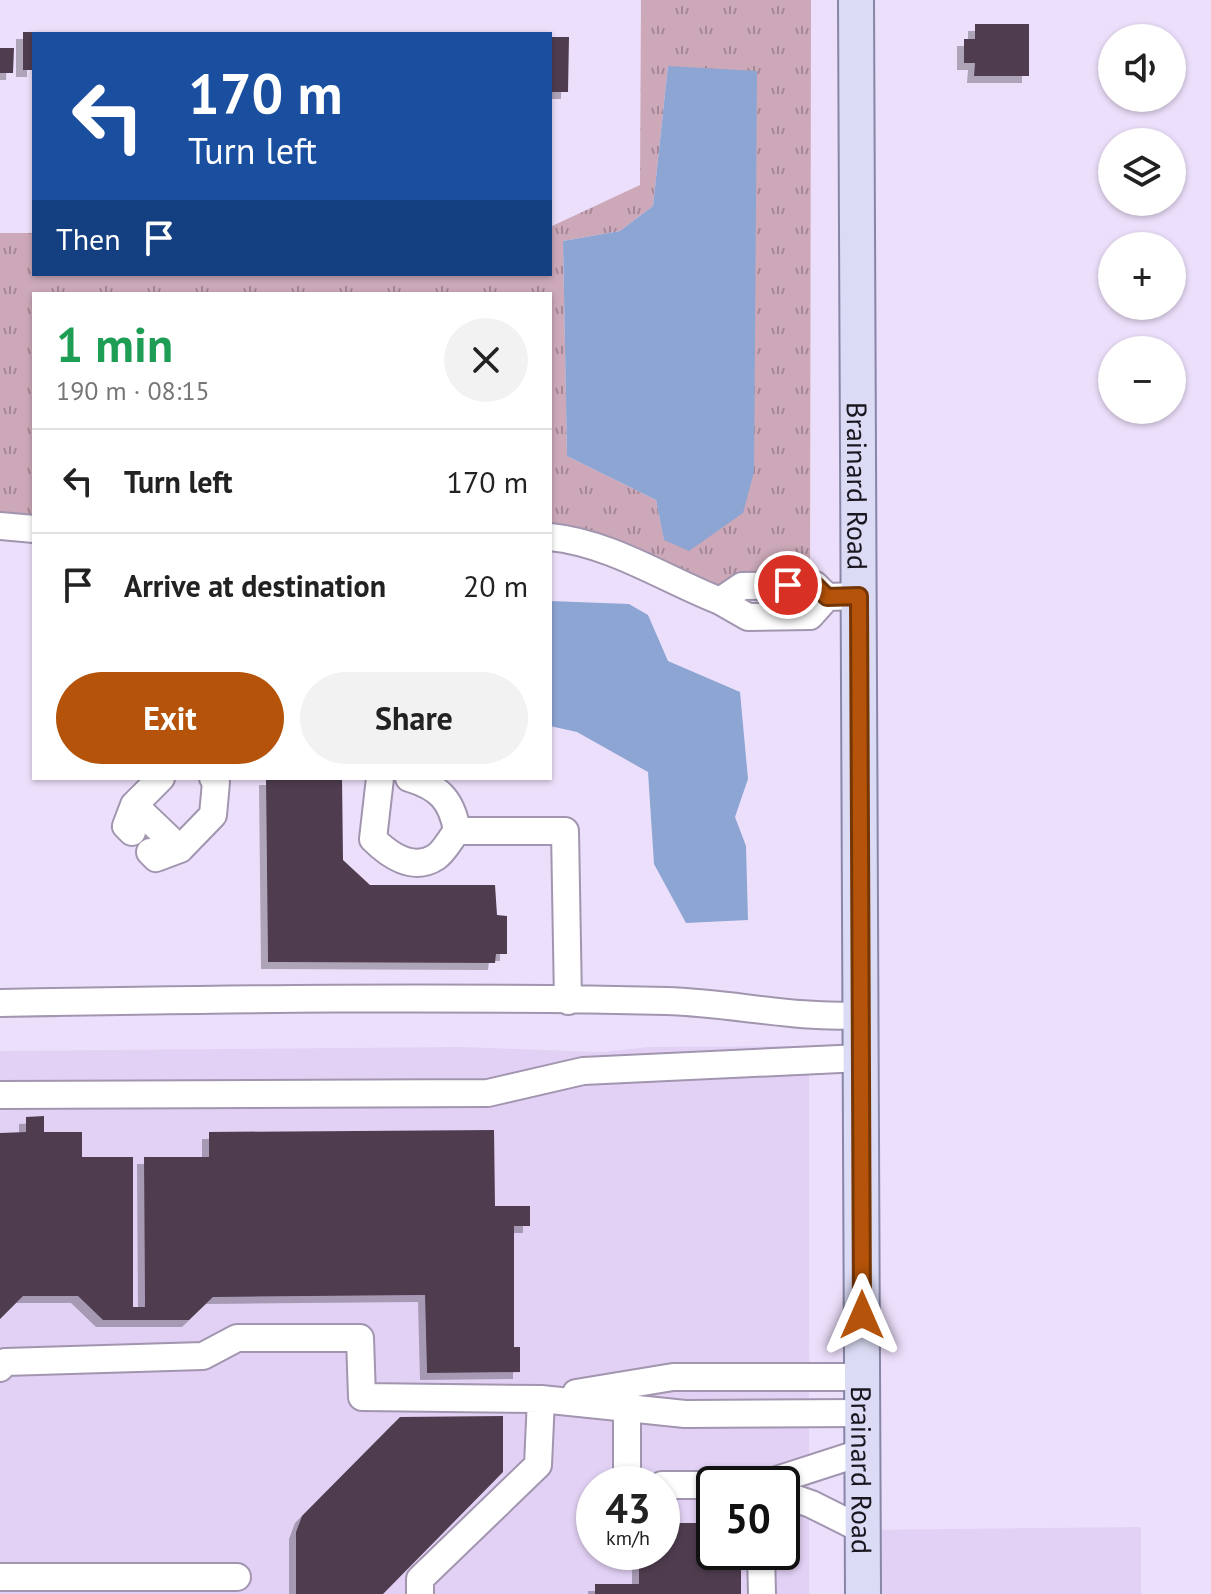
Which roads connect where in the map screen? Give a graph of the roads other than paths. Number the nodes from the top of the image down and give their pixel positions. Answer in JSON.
{"nodes":[{"id":1,"x":856,"y":0,"type":"edge"},
{"id":2,"x":0,"y":526,"type":"edge"},
{"id":3,"x":32,"y":529,"type":"edge"},
{"id":4,"x":552,"y":537,"type":"edge"},
{"id":5,"x":843,"y":596,"type":"junction"},
{"id":6,"x":159,"y":780,"type":"edge"},
{"id":7,"x":214,"y":780,"type":"edge"},
{"id":8,"x":380,"y":780,"type":"edge"},
{"id":9,"x":413,"y":780,"type":"edge"},
{"id":10,"x":134,"y":805,"type":"junction"},
{"id":11,"x":457,"y":831,"type":"junction"},
{"id":12,"x":132,"y":832,"type":"dead end"},
{"id":13,"x":180,"y":849,"type":"junction"},
{"id":14,"x":150,"y":852,"type":"dead end"},
{"id":15,"x":568,"y":1001,"type":"junction"},
{"id":16,"x":0,"y":1003,"type":"edge"},
{"id":17,"x":860,"y":1015,"type":"junction"},
{"id":18,"x":861,"y":1058,"type":"junction"},
{"id":19,"x":0,"y":1095,"type":"edge"},
{"id":20,"x":0,"y":1368,"type":"edge"},
{"id":21,"x":862,"y":1377,"type":"junction"},
{"id":22,"x":541,"y":1399,"type":"junction"},
{"id":23,"x":627,"y":1408,"type":"junction"},
{"id":24,"x":863,"y":1413,"type":"junction"},
{"id":25,"x":863,"y":1452,"type":"junction"},
{"id":26,"x":627,"y":1466,"type":"edge"},
{"id":27,"x":800,"y":1472,"type":"edge"},
{"id":28,"x":800,"y":1500,"type":"edge"},
{"id":29,"x":863,"y":1530,"type":"junction"},
{"id":30,"x":761,"y":1570,"type":"edge"},
{"id":31,"x":0,"y":1577,"type":"edge"},
{"id":32,"x":237,"y":1577,"type":"dead end"},
{"id":33,"x":420,"y":1594,"type":"edge"},
{"id":34,"x":762,"y":1594,"type":"edge"},
{"id":35,"x":863,"y":1594,"type":"edge"}],
"edges":[{"from":1,"to":5,"type":"main road","name":"Brainard Road"},
{"from":2,"to":3,"type":"lane"},
{"from":4,"to":5,"type":"lane"},
{"from":5,"to":17,"type":"main road","name":"Brainard Road"},
{"from":6,"to":10,"type":"lane"},
{"from":7,"to":13,"type":"lane"},
{"from":8,"to":11,"type":"lane"},
{"from":9,"to":11,"type":"lane"},
{"from":10,"to":12,"type":"lane"},
{"from":10,"to":13,"type":"lane"},
{"from":11,"to":15,"type":"lane"},
{"from":13,"to":14,"type":"lane"},
{"from":15,"to":16,"type":"lane"},
{"from":15,"to":17,"type":"lane"},
{"from":17,"to":18,"type":"main road","name":"Brainard Road"},
{"from":18,"to":19,"type":"lane"},
{"from":18,"to":21,"type":"main road","name":"Brainard Road"},
{"from":20,"to":22,"type":"lane"},
{"from":21,"to":22,"type":"lane"},
{"from":21,"to":24,"type":"main road","name":"Brainard Road"},
{"from":22,"to":23,"type":"lane"},
{"from":22,"to":33,"type":"lane"},
{"from":23,"to":24,"type":"lane"},
{"from":23,"to":26,"type":"lane"},
{"from":24,"to":25,"type":"main road","name":"Brainard Road"},
{"from":25,"to":27,"type":"lane"},
{"from":25,"to":29,"type":"main road","name":"Brainard Road"},
{"from":28,"to":29,"type":"lane"},
{"from":29,"to":35,"type":"main road","name":"Brainard Road"},
{"from":30,"to":34,"type":"lane"},
{"from":31,"to":32,"type":"lane"}]}
